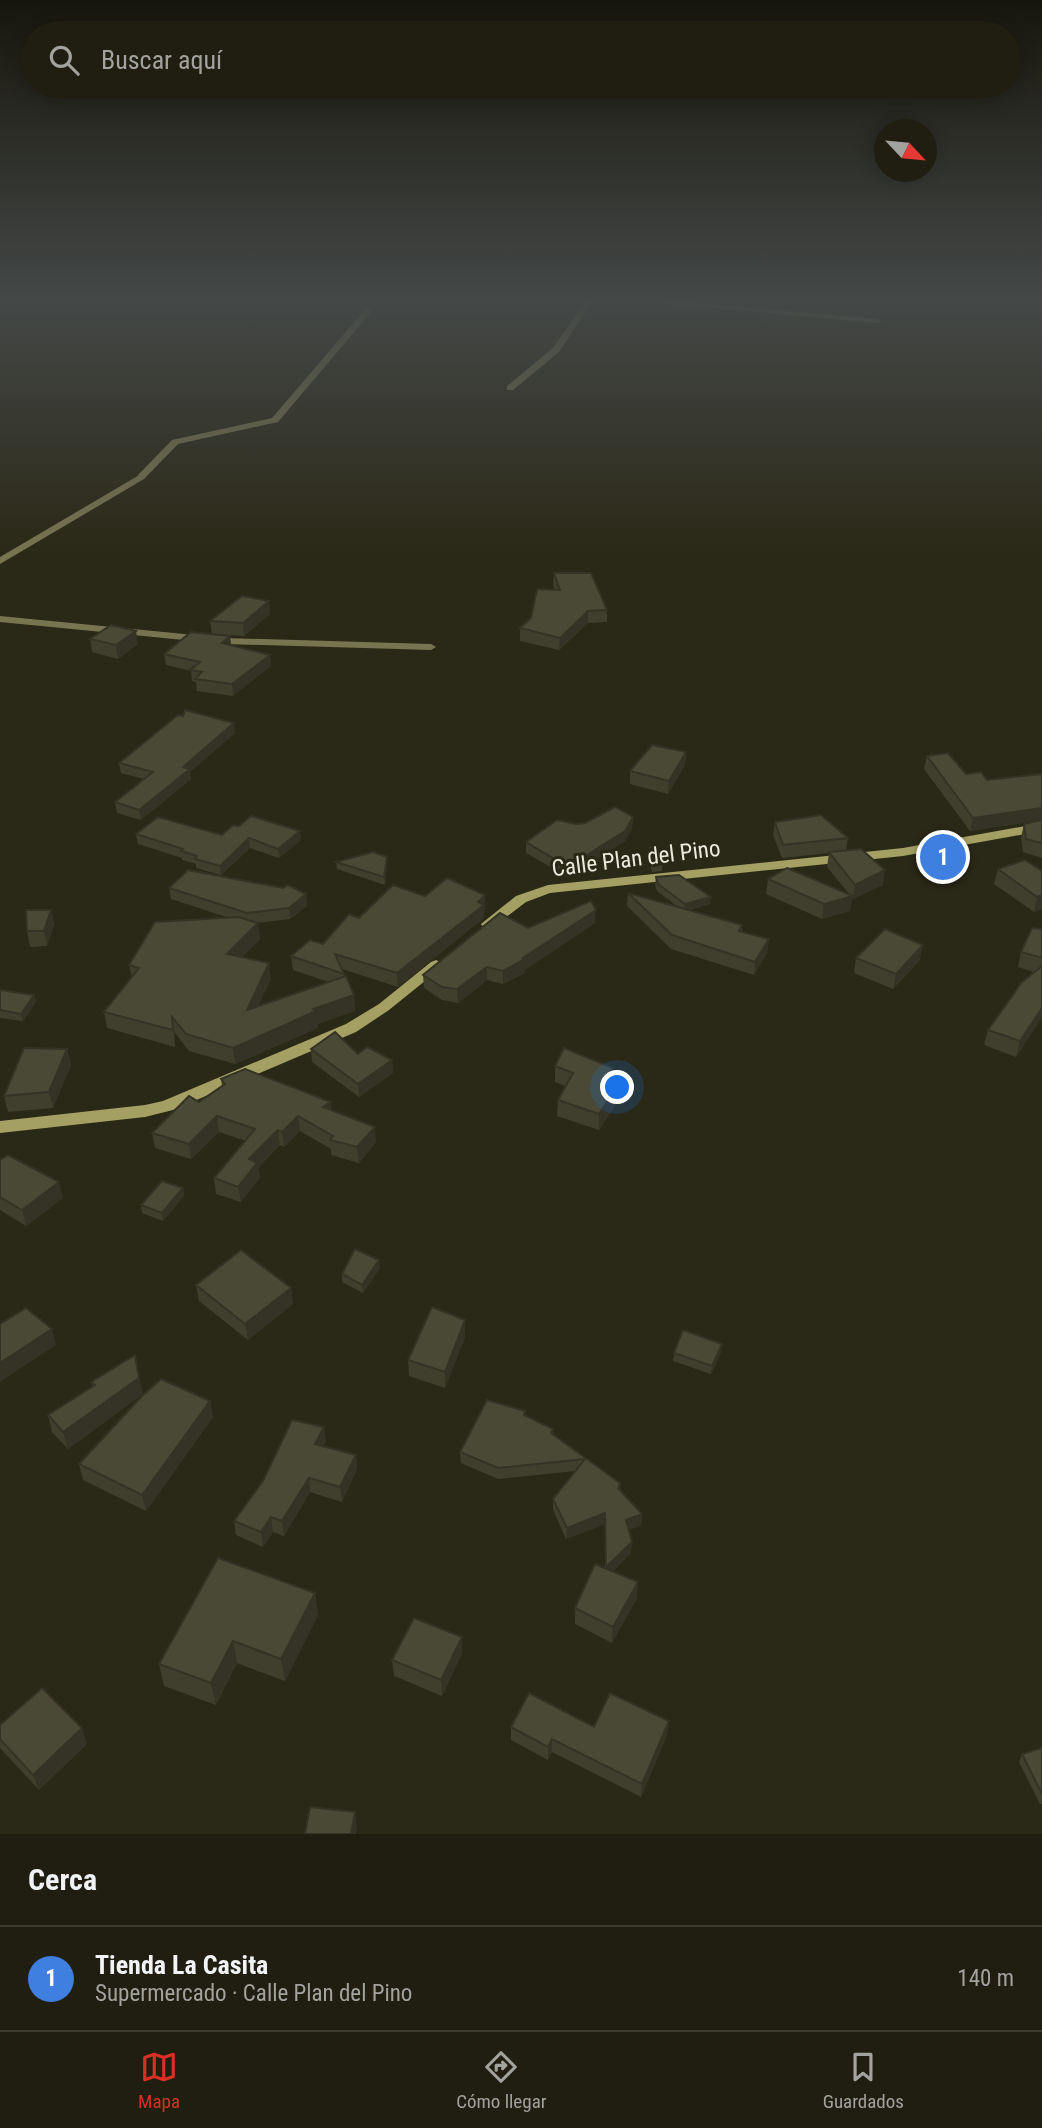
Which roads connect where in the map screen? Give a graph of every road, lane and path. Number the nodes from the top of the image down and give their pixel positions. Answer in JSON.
{"nodes":[{"id":1,"x":305,"y":385,"type":"edge"},
{"id":2,"x":514,"y":385,"type":"edge"},
{"id":3,"x":510,"y":388,"type":"dead end"},
{"id":4,"x":0,"y":561,"type":"edge"},
{"id":5,"x":0,"y":620,"type":"edge"},
{"id":6,"x":431,"y":647,"type":"dead end"},
{"id":7,"x":1042,"y":827,"type":"edge"},
{"id":8,"x":479,"y":931,"type":"edge"},
{"id":9,"x":448,"y":956,"type":"edge"},
{"id":10,"x":0,"y":1127,"type":"edge"}],
"edges":[{"from":1,"to":4,"type":"street"},
{"from":2,"to":3,"type":"street"},
{"from":5,"to":6,"type":"street"},
{"from":7,"to":8,"type":"street","name":"Calle Plan del Pino"},
{"from":9,"to":10,"type":"street"}]}
